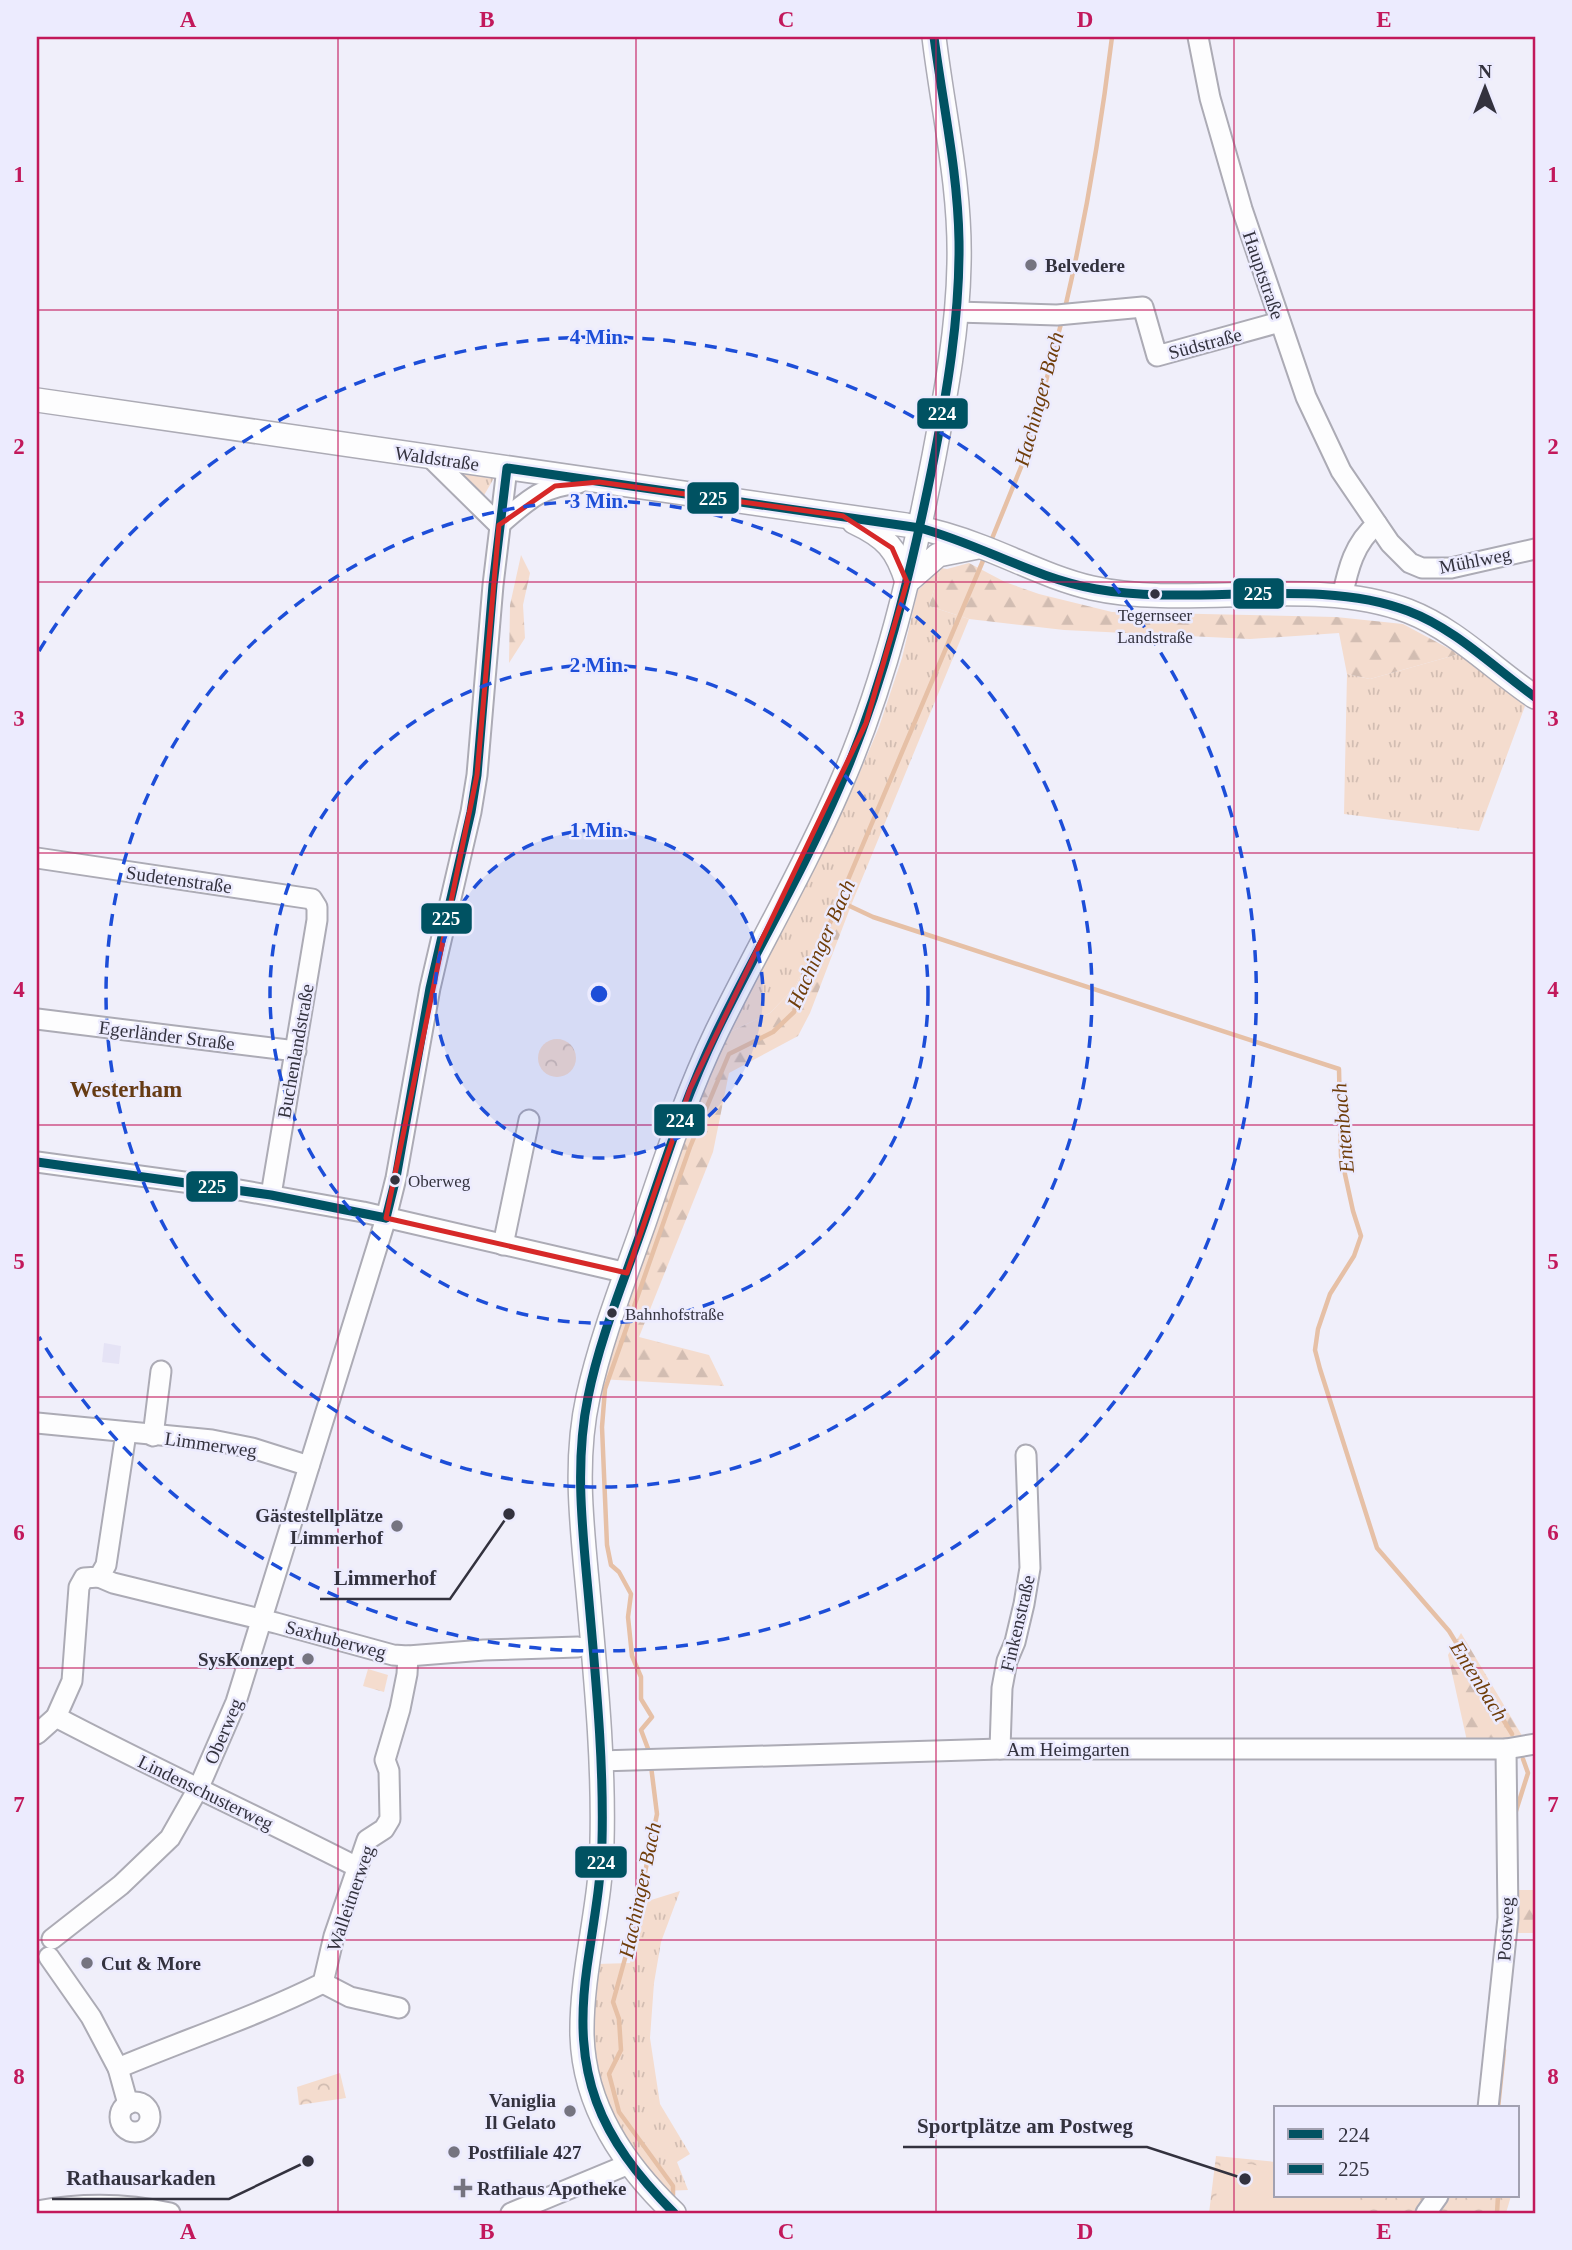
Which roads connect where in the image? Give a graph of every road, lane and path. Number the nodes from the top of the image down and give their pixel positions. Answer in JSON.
{"nodes":[{"id":1,"x":934,"y":37,"type":"edge"},
{"id":2,"x":1198,"y":37,"type":"edge"},
{"id":3,"x":956,"y":312,"type":"junction"},
{"id":4,"x":1280,"y":322,"type":"junction"},
{"id":5,"x":37,"y":400,"type":"edge"},
{"id":6,"x":431,"y":458,"type":"junction"},
{"id":7,"x":507,"y":468,"type":"junction"},
{"id":8,"x":599,"y":482,"type":"junction"},
{"id":9,"x":928,"y":490,"type":"junction"},
{"id":10,"x":1362,"y":501,"type":"joint"},
{"id":11,"x":842,"y":516,"type":"junction"},
{"id":12,"x":1377,"y":524,"type":"junction"},
{"id":13,"x":499,"y":525,"type":"junction"},
{"id":14,"x":920,"y":528,"type":"junction"},
{"id":15,"x":982,"y":546,"type":"junction"},
{"id":16,"x":1535,"y":549,"type":"edge"},
{"id":17,"x":906,"y":582,"type":"junction"},
{"id":18,"x":1342,"y":597,"type":"junction"},
{"id":19,"x":1535,"y":697,"type":"edge"},
{"id":20,"x":37,"y":858,"type":"edge"},
{"id":21,"x":317,"y":907,"type":"joint"},
{"id":22,"x":37,"y":1019,"type":"edge"},
{"id":23,"x":296,"y":1051,"type":"junction"},
{"id":24,"x":529,"y":1120,"type":"dead end"},
{"id":25,"x":37,"y":1162,"type":"edge"},
{"id":26,"x":271,"y":1195,"type":"junction"},
{"id":27,"x":386,"y":1218,"type":"junction"},
{"id":28,"x":503,"y":1244,"type":"junction"},
{"id":29,"x":627,"y":1273,"type":"junction"},
{"id":30,"x":161,"y":1371,"type":"dead end"},
{"id":31,"x":37,"y":1423,"type":"edge"},
{"id":32,"x":126,"y":1433,"type":"junction"},
{"id":33,"x":153,"y":1436,"type":"junction"},
{"id":34,"x":1026,"y":1455,"type":"dead end"},
{"id":35,"x":309,"y":1466,"type":"junction"},
{"id":36,"x":99,"y":1577,"type":"junction"},
{"id":37,"x":261,"y":1619,"type":"junction"},
{"id":38,"x":578,"y":1647,"type":"dead end"},
{"id":39,"x":408,"y":1657,"type":"junction"},
{"id":40,"x":56,"y":1717,"type":"junction"},
{"id":41,"x":37,"y":1734,"type":"edge"},
{"id":42,"x":1535,"y":1744,"type":"edge"},
{"id":43,"x":1000,"y":1749,"type":"junction"},
{"id":44,"x":1506,"y":1749,"type":"junction"},
{"id":45,"x":600,"y":1761,"type":"junction"},
{"id":46,"x":199,"y":1787,"type":"junction"},
{"id":47,"x":357,"y":1867,"type":"junction"},
{"id":48,"x":44,"y":1948,"type":"edge"},
{"id":49,"x":323,"y":1983,"type":"junction"},
{"id":50,"x":399,"y":2008,"type":"dead end"},
{"id":51,"x":118,"y":2068,"type":"junction"},
{"id":52,"x":128,"y":2104,"type":"dead end"},
{"id":53,"x":1488,"y":2106,"type":"edge"},
{"id":54,"x":629,"y":2164,"type":"junction"},
{"id":55,"x":1437,"y":2198,"type":"edge"},
{"id":56,"x":37,"y":2211,"type":"edge"},
{"id":57,"x":119,"y":2211,"type":"edge"},
{"id":58,"x":170,"y":2213,"type":"edge"},
{"id":59,"x":511,"y":2213,"type":"edge"},
{"id":60,"x":674,"y":2213,"type":"edge"},
{"id":61,"x":1426,"y":2213,"type":"edge"}],
"edges":[{"from":1,"to":3,"type":"main road"},
{"from":2,"to":4,"type":"street","name":"Hauptstraße"},
{"from":3,"to":4,"type":"street","name":"Südstraße"},
{"from":3,"to":9,"type":"main road"},
{"from":4,"to":10,"type":"street","name":"Hauptstraße"},
{"from":5,"to":6,"type":"main road","name":"Waldstraße"},
{"from":6,"to":7,"type":"main road","name":"Waldstraße"},
{"from":6,"to":13,"type":"street"},
{"from":7,"to":8,"type":"main road","name":"Waldstraße"},
{"from":7,"to":13,"type":"street","name":"Oberweg"},
{"from":8,"to":11,"type":"main road","name":"Waldstraße"},
{"from":8,"to":13,"type":"street"},
{"from":9,"to":11,"type":"main road"},
{"from":9,"to":14,"type":"main road"},
{"from":10,"to":12,"type":"street","name":"Mühlweg"},
{"from":11,"to":14,"type":"main road","name":"Waldstraße"},
{"from":11,"to":17,"type":"main road"},
{"from":12,"to":16,"type":"street","name":"Mühlweg"},
{"from":12,"to":18,"type":"street"},
{"from":13,"to":27,"type":"street","name":"Oberweg"},
{"from":14,"to":15,"type":"main road"},
{"from":14,"to":17,"type":"main road"},
{"from":15,"to":17,"type":"main road"},
{"from":15,"to":18,"type":"main road"},
{"from":17,"to":29,"type":"main road"},
{"from":18,"to":19,"type":"main road"},
{"from":20,"to":21,"type":"street","name":"Sudetenstraße"},
{"from":21,"to":23,"type":"street","name":"Buchenlandstraße"},
{"from":22,"to":23,"type":"street","name":"Egerländer Straße"},
{"from":23,"to":26,"type":"street","name":"Buchenlandstraße"},
{"from":24,"to":28,"type":"street"},
{"from":25,"to":26,"type":"street"},
{"from":26,"to":27,"type":"street"},
{"from":27,"to":28,"type":"street"},
{"from":27,"to":35,"type":"street","name":"Oberweg"},
{"from":28,"to":29,"type":"street"},
{"from":29,"to":45,"type":"main road"},
{"from":30,"to":33,"type":"street","name":"Limmerweg"},
{"from":31,"to":32,"type":"street","name":"Limmerweg"},
{"from":32,"to":33,"type":"street","name":"Limmerweg"},
{"from":32,"to":36,"type":"street"},
{"from":33,"to":35,"type":"street","name":"Limmerweg"},
{"from":34,"to":43,"type":"street","name":"Finkenstraße"},
{"from":35,"to":37,"type":"street","name":"Oberweg"},
{"from":36,"to":37,"type":"street","name":"Saxhuberweg"},
{"from":36,"to":40,"type":"street"},
{"from":37,"to":39,"type":"street","name":"Saxhuberweg"},
{"from":37,"to":46,"type":"street","name":"Oberweg"},
{"from":38,"to":39,"type":"street","name":"Saxhuberweg"},
{"from":39,"to":47,"type":"street","name":"Walleitnerweg"},
{"from":40,"to":41,"type":"street"},
{"from":40,"to":46,"type":"street","name":"Lindenschusterweg"},
{"from":42,"to":44,"type":"street","name":"Am Heimgarten"},
{"from":43,"to":44,"type":"street","name":"Am Heimgarten"},
{"from":43,"to":45,"type":"street","name":"Am Heimgarten"},
{"from":44,"to":53,"type":"street","name":"Postweg"},
{"from":45,"to":54,"type":"main road"},
{"from":46,"to":47,"type":"street","name":"Lindenschusterweg"},
{"from":46,"to":48,"type":"street","name":"Oberweg"},
{"from":47,"to":49,"type":"street","name":"Walleitnerweg"},
{"from":48,"to":51,"type":"street"},
{"from":49,"to":50,"type":"street"},
{"from":49,"to":51,"type":"street"},
{"from":51,"to":52,"type":"street"},
{"from":54,"to":59,"type":"street"},
{"from":54,"to":60,"type":"main road"},
{"from":55,"to":61,"type":"street"},
{"from":56,"to":57,"type":"street"},
{"from":57,"to":58,"type":"street"}]}
